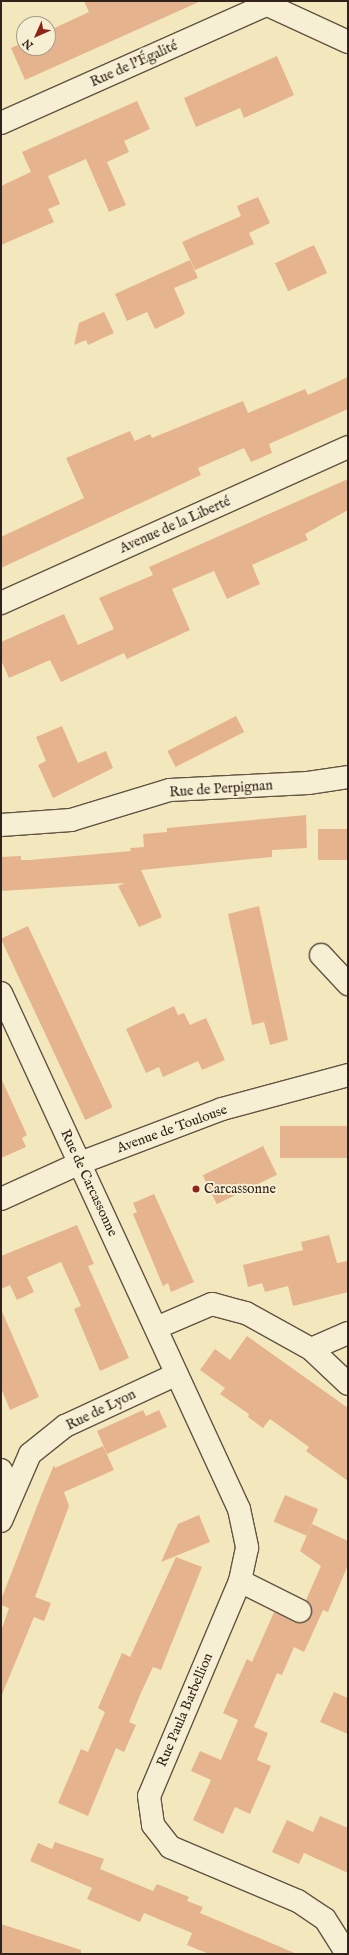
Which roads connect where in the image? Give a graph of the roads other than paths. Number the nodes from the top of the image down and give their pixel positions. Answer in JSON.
{"nodes":[{"id":1,"x":263,"y":3,"type":"edge"},
{"id":2,"x":348,"y":42,"type":"edge"},
{"id":3,"x":1,"y":123,"type":"edge"},
{"id":4,"x":348,"y":447,"type":"edge"},
{"id":5,"x":1,"y":603,"type":"edge"},
{"id":6,"x":348,"y":777,"type":"edge"},
{"id":7,"x":1,"y":825,"type":"edge"},
{"id":8,"x":321,"y":955,"type":"dead end"},
{"id":9,"x":348,"y":984,"type":"edge"},
{"id":10,"x":1,"y":993,"type":"edge"},
{"id":11,"x":348,"y":1075,"type":"edge"},
{"id":12,"x":80,"y":1163,"type":"junction"},
{"id":13,"x":1,"y":1199,"type":"edge"},
{"id":14,"x":156,"y":1328,"type":"junction"},
{"id":15,"x":348,"y":1333,"type":"edge"},
{"id":16,"x":311,"y":1349,"type":"junction"},
{"id":17,"x":177,"y":1374,"type":"junction"},
{"id":18,"x":348,"y":1384,"type":"edge"},
{"id":19,"x":1,"y":1470,"type":"edge"},
{"id":20,"x":12,"y":1492,"type":"junction"},
{"id":21,"x":1,"y":1520,"type":"edge"},
{"id":22,"x":240,"y":1580,"type":"junction"},
{"id":23,"x":300,"y":1611,"type":"dead end"},
{"id":24,"x":347,"y":1954,"type":"edge"}],
"edges":[{"from":1,"to":2,"type":"street"},
{"from":1,"to":3,"type":"street","name":"Rue de l'Égalité"},
{"from":4,"to":5,"type":"street","name":"Avenue de la Liberté"},
{"from":6,"to":7,"type":"street","name":"Rue de Perpignan"},
{"from":8,"to":9,"type":"street"},
{"from":10,"to":12,"type":"street","name":"Rue de Carcassonne"},
{"from":11,"to":12,"type":"street","name":"Avenue de Toulouse"},
{"from":12,"to":13,"type":"street","name":"Avenue de Toulouse"},
{"from":12,"to":14,"type":"street","name":"Rue de Carcassonne"},
{"from":14,"to":16,"type":"street"},
{"from":14,"to":17,"type":"street","name":"Rue de Carcassonne"},
{"from":15,"to":16,"type":"street"},
{"from":16,"to":18,"type":"street"},
{"from":17,"to":20,"type":"street","name":"Rue de Lyon"},
{"from":17,"to":22,"type":"street","name":"Rue Paula Barbellion"},
{"from":19,"to":20,"type":"street"},
{"from":20,"to":21,"type":"street","name":"Rue de Lyon"},
{"from":22,"to":23,"type":"street"},
{"from":22,"to":24,"type":"street","name":"Rue Paula Barbellion"}]}
